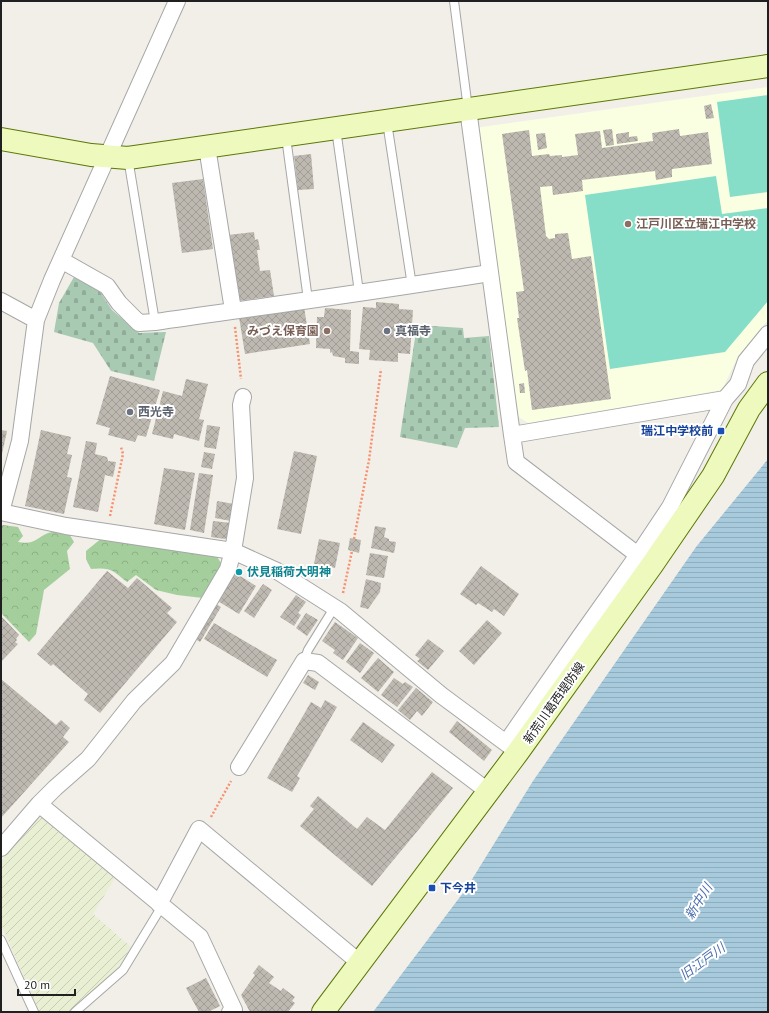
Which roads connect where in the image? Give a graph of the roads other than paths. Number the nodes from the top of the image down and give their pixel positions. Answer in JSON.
{"nodes":[{"id":1,"x":177,"y":1,"type":"edge"},
{"id":2,"x":454,"y":1,"type":"edge"},
{"id":3,"x":768,"y":66,"type":"edge"},
{"id":4,"x":468,"y":109,"type":"junction"},
{"id":5,"x":386,"y":121,"type":"junction"},
{"id":6,"x":336,"y":129,"type":"junction"},
{"id":7,"x":286,"y":135,"type":"junction"},
{"id":8,"x":1,"y":139,"type":"edge"},
{"id":9,"x":207,"y":147,"type":"junction"},
{"id":10,"x":107,"y":157,"type":"junction"},
{"id":11,"x":128,"y":158,"type":"junction"},
{"id":12,"x":61,"y":260,"type":"junction"},
{"id":13,"x":489,"y":273,"type":"junction"},
{"id":14,"x":412,"y":286,"type":"junction"},
{"id":15,"x":359,"y":292,"type":"junction"},
{"id":16,"x":308,"y":300,"type":"junction"},
{"id":17,"x":1,"y":301,"type":"edge"},
{"id":18,"x":233,"y":310,"type":"junction"},
{"id":19,"x":36,"y":320,"type":"junction"},
{"id":20,"x":155,"y":322,"type":"junction"},
{"id":21,"x":768,"y":334,"type":"edge"},
{"id":22,"x":768,"y":383,"type":"edge"},
{"id":23,"x":243,"y":397,"type":"road end"},
{"id":24,"x":725,"y":399,"type":"junction"},
{"id":25,"x":512,"y":435,"type":"junction"},
{"id":26,"x":1,"y":512,"type":"edge"},
{"id":27,"x":233,"y":551,"type":"junction"},
{"id":28,"x":645,"y":560,"type":"junction"},
{"id":29,"x":337,"y":610,"type":"junction"},
{"id":30,"x":304,"y":661,"type":"junction"},
{"id":31,"x":512,"y":748,"type":"junction"},
{"id":32,"x":239,"y":767,"type":"road end"},
{"id":33,"x":489,"y":792,"type":"junction"},
{"id":34,"x":39,"y":804,"type":"junction"},
{"id":35,"x":1,"y":848,"type":"edge"},
{"id":36,"x":160,"y":905,"type":"junction"},
{"id":37,"x":1,"y":940,"type":"edge"},
{"id":38,"x":360,"y":963,"type":"junction"},
{"id":39,"x":233,"y":1011,"type":"edge"},
{"id":40,"x":34,"y":1012,"type":"edge"},
{"id":41,"x":75,"y":1012,"type":"edge"},
{"id":42,"x":323,"y":1012,"type":"edge"}],
"edges":[{"from":1,"to":10,"type":"street"},
{"from":2,"to":4,"type":"lane"},
{"from":3,"to":4,"type":"street"},
{"from":4,"to":5,"type":"street"},
{"from":4,"to":13,"type":"street"},
{"from":5,"to":6,"type":"street"},
{"from":5,"to":14,"type":"lane"},
{"from":6,"to":7,"type":"street"},
{"from":6,"to":15,"type":"lane"},
{"from":7,"to":9,"type":"street"},
{"from":7,"to":16,"type":"lane"},
{"from":8,"to":10,"type":"street"},
{"from":9,"to":11,"type":"street"},
{"from":9,"to":18,"type":"street"},
{"from":10,"to":11,"type":"street"},
{"from":10,"to":12,"type":"street"},
{"from":11,"to":20,"type":"lane"},
{"from":12,"to":19,"type":"street"},
{"from":12,"to":20,"type":"street"},
{"from":13,"to":14,"type":"street"},
{"from":13,"to":25,"type":"street"},
{"from":14,"to":15,"type":"street"},
{"from":15,"to":16,"type":"street"},
{"from":16,"to":18,"type":"street"},
{"from":17,"to":19,"type":"street"},
{"from":18,"to":20,"type":"street"},
{"from":19,"to":26,"type":"street"},
{"from":21,"to":24,"type":"street"},
{"from":22,"to":28,"type":"street","name":"新荒川葛西堤防線"},
{"from":23,"to":27,"type":"street"},
{"from":24,"to":25,"type":"street"},
{"from":24,"to":28,"type":"street"},
{"from":25,"to":28,"type":"street"},
{"from":26,"to":27,"type":"street"},
{"from":27,"to":29,"type":"street"},
{"from":27,"to":34,"type":"street"},
{"from":28,"to":31,"type":"street","name":"新荒川葛西堤防線"},
{"from":29,"to":30,"type":"lane"},
{"from":29,"to":31,"type":"street"},
{"from":30,"to":32,"type":"street"},
{"from":30,"to":33,"type":"street"},
{"from":31,"to":33,"type":"street","name":"新荒川葛西堤防線"},
{"from":33,"to":38,"type":"street","name":"新荒川葛西堤防線"},
{"from":34,"to":35,"type":"street"},
{"from":34,"to":36,"type":"street"},
{"from":36,"to":38,"type":"street"},
{"from":36,"to":39,"type":"street"},
{"from":36,"to":41,"type":"lane"},
{"from":37,"to":40,"type":"lane"},
{"from":38,"to":42,"type":"street","name":"新荒川葛西堤防線"}]}
